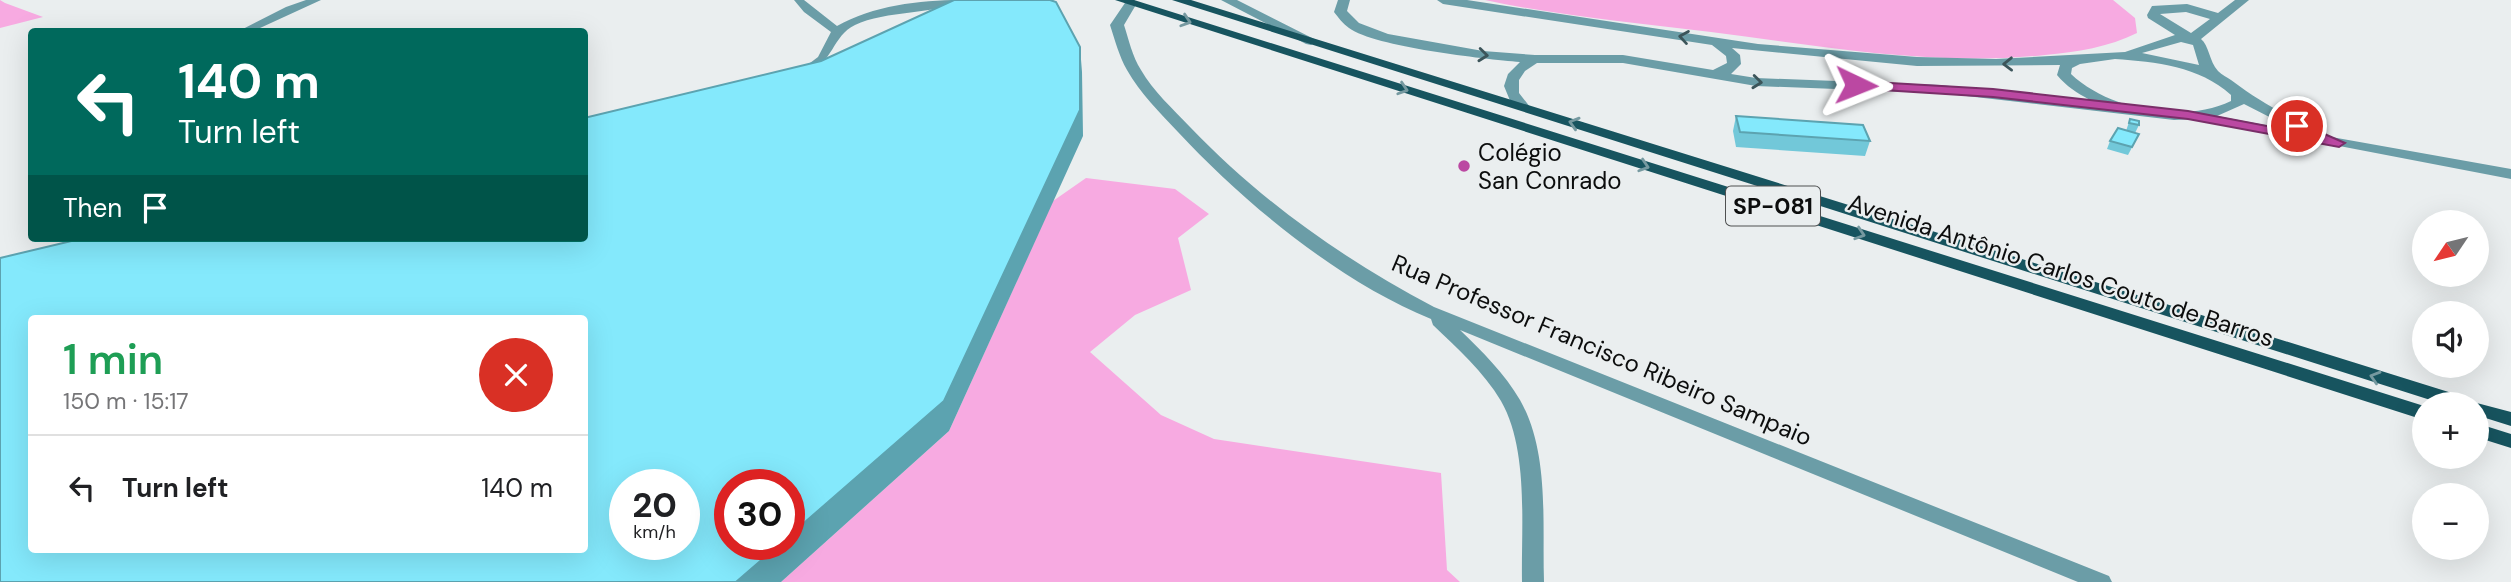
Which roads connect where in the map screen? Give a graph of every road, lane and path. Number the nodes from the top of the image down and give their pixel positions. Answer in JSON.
{"nodes":[{"id":1,"x":316,"y":0,"type":"edge"},
{"id":2,"x":799,"y":0,"type":"edge"},
{"id":3,"x":955,"y":0,"type":"edge"},
{"id":4,"x":1178,"y":0,"type":"edge"},
{"id":5,"x":1227,"y":0,"type":"edge"},
{"id":6,"x":1344,"y":0,"type":"edge"},
{"id":7,"x":1443,"y":0,"type":"edge"},
{"id":8,"x":2143,"y":0,"type":"edge"},
{"id":9,"x":2243,"y":0,"type":"edge"},
{"id":10,"x":1126,"y":1,"type":"edge"},
{"id":11,"x":2157,"y":9,"type":"junction"},
{"id":12,"x":2220,"y":18,"type":"junction"},
{"id":13,"x":250,"y":28,"type":"edge"},
{"id":14,"x":837,"y":31,"type":"junction"},
{"id":15,"x":2192,"y":39,"type":"junction"},
{"id":16,"x":1715,"y":42,"type":"junction"},
{"id":17,"x":1318,"y":44,"type":"junction"},
{"id":18,"x":2115,"y":55,"type":"junction"},
{"id":19,"x":1535,"y":59,"type":"junction"},
{"id":20,"x":2076,"y":60,"type":"junction"},
{"id":21,"x":795,"y":72,"type":"edge"},
{"id":22,"x":1710,"y":75,"type":"junction"},
{"id":23,"x":2214,"y":75,"type":"junction"},
{"id":24,"x":2238,"y":94,"type":"junction"},
{"id":25,"x":1523,"y":107,"type":"junction"},
{"id":26,"x":2133,"y":109,"type":"junction"},
{"id":27,"x":2188,"y":115,"type":"junction"},
{"id":28,"x":2339,"y":143,"type":"junction"},
{"id":29,"x":2511,"y":174,"type":"edge"},
{"id":30,"x":1428,"y":311,"type":"junction"},
{"id":31,"x":2425,"y":392,"type":"edge"},
{"id":32,"x":2412,"y":409,"type":"edge"},
{"id":33,"x":2489,"y":412,"type":"edge"},
{"id":34,"x":2511,"y":419,"type":"edge"},
{"id":35,"x":2489,"y":433,"type":"edge"},
{"id":36,"x":2511,"y":440,"type":"edge"},
{"id":37,"x":1533,"y":582,"type":"edge"},
{"id":38,"x":2101,"y":582,"type":"edge"}],
"edges":[{"from":1,"to":13,"type":"lane"},
{"from":2,"to":14,"type":"lane"},
{"from":3,"to":14,"type":"lane"},
{"from":4,"to":17,"type":"main road","name":"Avenida Antônio Carlos Couto de Barros","number":"SP-081"},
{"from":5,"to":17,"type":"street"},
{"from":6,"to":19,"type":"street","one_way":true},
{"from":16,"to":7,"type":"street","one_way":true},
{"from":8,"to":11,"type":"street"},
{"from":9,"to":12,"type":"street"},
{"from":10,"to":30,"type":"street","name":"Rua Professor Francisco Ribeiro Sampaio"},
{"from":10,"to":32,"type":"main road","name":"Avenida Antônio Carlos Couto de Barros","number":"SP-081","one_way":true},
{"from":11,"to":12,"type":"street"},
{"from":11,"to":15,"type":"street"},
{"from":12,"to":15,"type":"street"},
{"from":14,"to":21,"type":"lane"},
{"from":15,"to":18,"type":"street"},
{"from":15,"to":23,"type":"street"},
{"from":20,"to":16,"type":"street","one_way":true},
{"from":16,"to":22,"type":"street"},
{"from":17,"to":25,"type":"main road","name":"Avenida Antônio Carlos Couto de Barros","number":"SP-081"},
{"from":18,"to":20,"type":"street"},
{"from":18,"to":23,"type":"street"},
{"from":19,"to":22,"type":"street"},
{"from":19,"to":25,"type":"street"},
{"from":20,"to":26,"type":"street"},
{"from":22,"to":26,"type":"street","one_way":true},
{"from":23,"to":24,"type":"street"},
{"from":24,"to":27,"type":"street"},
{"from":24,"to":28,"type":"street"},
{"from":31,"to":25,"type":"main road","name":"Avenida Antônio Carlos Couto de Barros","number":"SP-081","one_way":true},
{"from":26,"to":27,"type":"street"},
{"from":27,"to":28,"type":"street"},
{"from":28,"to":29,"type":"street"},
{"from":30,"to":37,"type":"street"},
{"from":30,"to":38,"type":"street","name":"Rua Professor Francisco Ribeiro Sampaio"},
{"from":33,"to":34,"type":"main road"},
{"from":35,"to":36,"type":"main road"}]}
